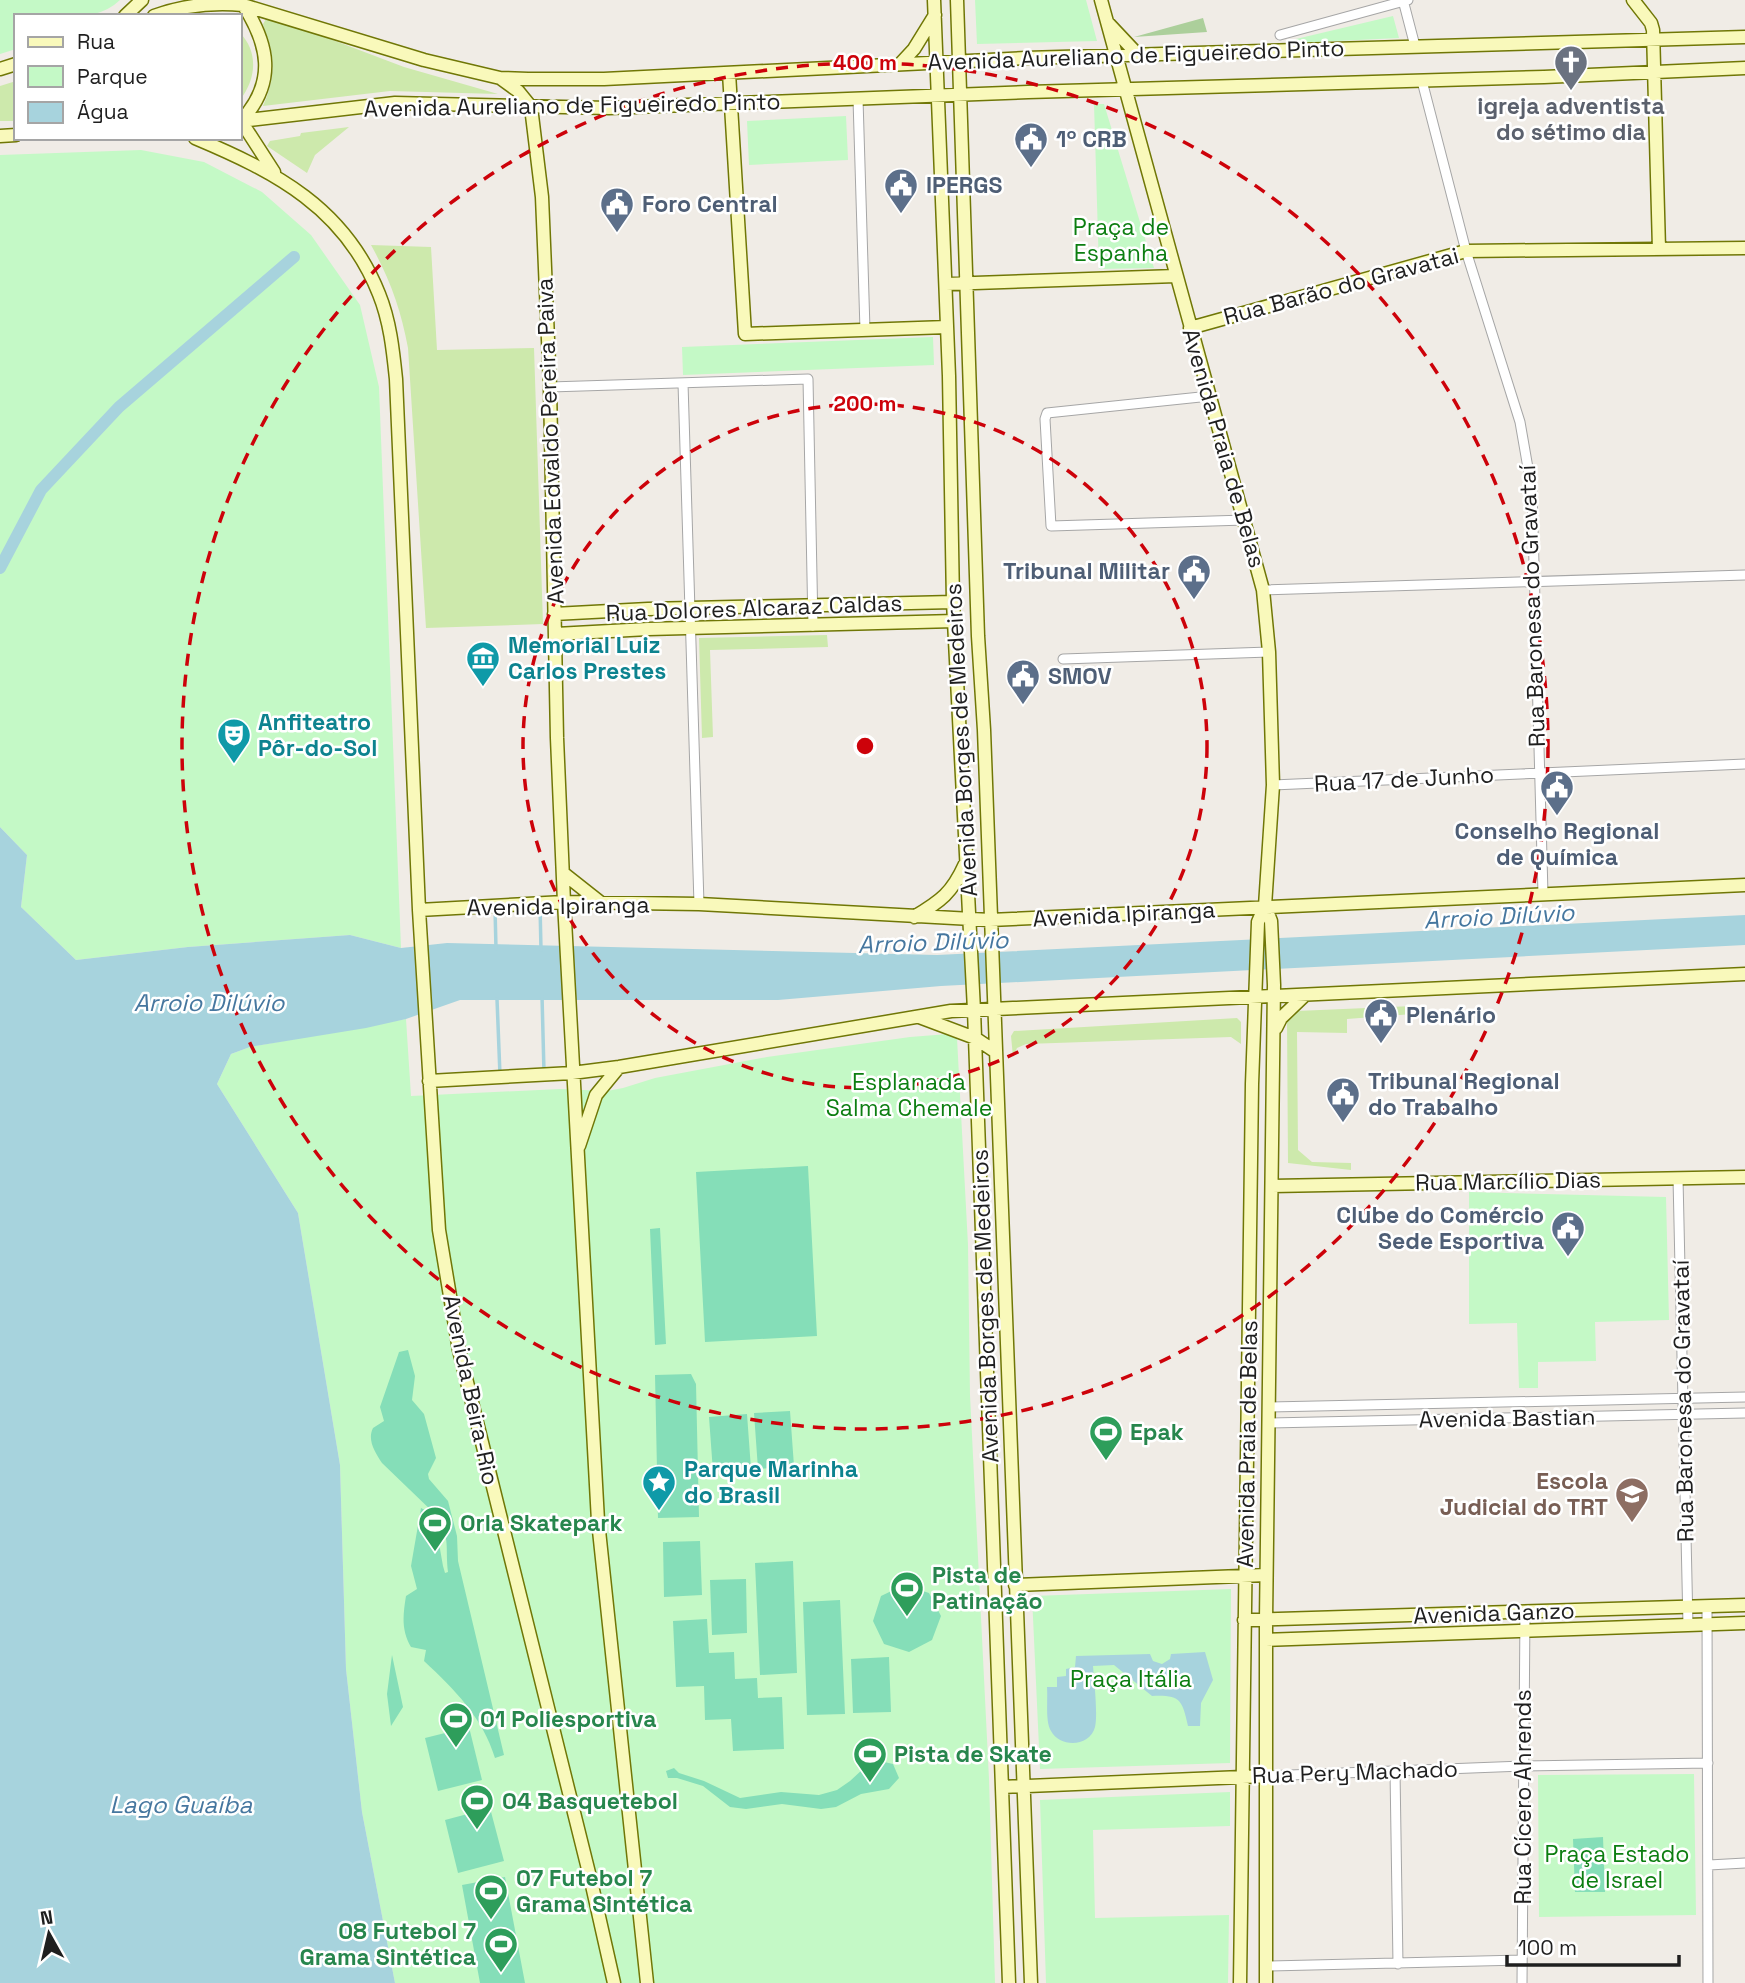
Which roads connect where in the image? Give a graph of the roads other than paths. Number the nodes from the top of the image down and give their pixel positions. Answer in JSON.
{"nodes":[{"id":1,"x":142,"y":0,"type":"edge"},
{"id":2,"x":934,"y":0,"type":"edge"},
{"id":3,"x":957,"y":0,"type":"edge"},
{"id":4,"x":1101,"y":0,"type":"edge"},
{"id":5,"x":1405,"y":0,"type":"edge"},
{"id":6,"x":1633,"y":0,"type":"edge"},
{"id":7,"x":241,"y":2,"type":"edge"},
{"id":8,"x":127,"y":14,"type":"edge"},
{"id":9,"x":160,"y":14,"type":"edge"},
{"id":10,"x":935,"y":15,"type":"junction"},
{"id":11,"x":1107,"y":23,"type":"junction"},
{"id":12,"x":1280,"y":35,"type":"dead end"},
{"id":13,"x":1745,"y":37,"type":"edge"},
{"id":14,"x":1653,"y":39,"type":"junction"},
{"id":15,"x":1415,"y":46,"type":"junction"},
{"id":16,"x":1116,"y":55,"type":"junction"},
{"id":17,"x":1139,"y":56,"type":"junction"},
{"id":18,"x":959,"y":60,"type":"junction"},
{"id":19,"x":901,"y":62,"type":"junction"},
{"id":20,"x":938,"y":62,"type":"junction"},
{"id":21,"x":1745,"y":68,"type":"edge"},
{"id":22,"x":1655,"y":72,"type":"junction"},
{"id":23,"x":729,"y":73,"type":"junction"},
{"id":24,"x":500,"y":78,"type":"junction"},
{"id":25,"x":1422,"y":81,"type":"junction"},
{"id":26,"x":1125,"y":89,"type":"junction"},
{"id":27,"x":960,"y":94,"type":"junction"},
{"id":28,"x":939,"y":96,"type":"junction"},
{"id":29,"x":859,"y":99,"type":"junction"},
{"id":30,"x":731,"y":105,"type":"junction"},
{"id":31,"x":531,"y":107,"type":"junction"},
{"id":32,"x":242,"y":119,"type":"edge"},
{"id":33,"x":242,"y":121,"type":"edge"},
{"id":34,"x":242,"y":124,"type":"edge"},
{"id":35,"x":200,"y":140,"type":"edge"},
{"id":36,"x":275,"y":175,"type":"junction"},
{"id":37,"x":1745,"y":248,"type":"edge"},
{"id":38,"x":1659,"y":249,"type":"junction"},
{"id":39,"x":1466,"y":251,"type":"junction"},
{"id":40,"x":1176,"y":276,"type":"junction"},
{"id":41,"x":967,"y":283,"type":"junction"},
{"id":42,"x":946,"y":284,"type":"junction"},
{"id":43,"x":947,"y":327,"type":"junction"},
{"id":44,"x":1190,"y":328,"type":"junction"},
{"id":45,"x":865,"y":330,"type":"junction"},
{"id":46,"x":683,"y":383,"type":"junction"},
{"id":47,"x":550,"y":387,"type":"junction"},
{"id":48,"x":1210,"y":396,"type":"junction"},
{"id":49,"x":1245,"y":520,"type":"junction"},
{"id":50,"x":1745,"y":575,"type":"edge"},
{"id":51,"x":1535,"y":580,"type":"junction"},
{"id":52,"x":1264,"y":590,"type":"junction"},
{"id":53,"x":953,"y":602,"type":"junction"},
{"id":54,"x":812,"y":607,"type":"junction"},
{"id":55,"x":648,"y":609,"type":"junction"},
{"id":56,"x":689,"y":609,"type":"junction"},
{"id":57,"x":554,"y":614,"type":"junction"},
{"id":58,"x":955,"y":621,"type":"junction"},
{"id":59,"x":813,"y":626,"type":"junction"},
{"id":60,"x":690,"y":628,"type":"junction"},
{"id":61,"x":648,"y":629,"type":"junction"},
{"id":62,"x":556,"y":634,"type":"junction"},
{"id":63,"x":978,"y":636,"type":"junction"},
{"id":64,"x":1269,"y":652,"type":"junction"},
{"id":65,"x":1063,"y":659,"type":"dead end"},
{"id":66,"x":1745,"y":764,"type":"edge"},
{"id":67,"x":1538,"y":772,"type":"junction"},
{"id":68,"x":1273,"y":785,"type":"junction"},
{"id":69,"x":967,"y":860,"type":"junction"},
{"id":70,"x":563,"y":873,"type":"junction"},
{"id":71,"x":1745,"y":885,"type":"edge"},
{"id":72,"x":1543,"y":894,"type":"junction"},
{"id":73,"x":564,"y":902,"type":"junction"},
{"id":74,"x":601,"y":903,"type":"junction"},
{"id":75,"x":699,"y":904,"type":"junction"},
{"id":76,"x":1265,"y":906,"type":"junction"},
{"id":77,"x":419,"y":909,"type":"junction"},
{"id":78,"x":914,"y":917,"type":"junction"},
{"id":79,"x":969,"y":920,"type":"junction"},
{"id":80,"x":990,"y":920,"type":"junction"},
{"id":81,"x":1264,"y":921,"type":"junction"},
{"id":82,"x":1745,"y":974,"type":"edge"},
{"id":83,"x":1305,"y":995,"type":"junction"},
{"id":84,"x":1274,"y":996,"type":"junction"},
{"id":85,"x":1257,"y":997,"type":"junction"},
{"id":86,"x":994,"y":1009,"type":"junction"},
{"id":87,"x":974,"y":1010,"type":"junction"},
{"id":88,"x":918,"y":1017,"type":"junction"},
{"id":89,"x":1274,"y":1032,"type":"junction"},
{"id":90,"x":975,"y":1038,"type":"junction"},
{"id":91,"x":996,"y":1052,"type":"junction"},
{"id":92,"x":619,"y":1067,"type":"junction"},
{"id":93,"x":572,"y":1073,"type":"junction"},
{"id":94,"x":429,"y":1081,"type":"junction"},
{"id":95,"x":577,"y":1153,"type":"junction"},
{"id":96,"x":1745,"y":1177,"type":"edge"},
{"id":97,"x":1678,"y":1178,"type":"junction"},
{"id":98,"x":1272,"y":1186,"type":"junction"},
{"id":99,"x":1745,"y":1397,"type":"edge"},
{"id":100,"x":1683,"y":1399,"type":"junction"},
{"id":101,"x":1548,"y":1401,"type":"junction"},
{"id":102,"x":1396,"y":1405,"type":"junction"},
{"id":103,"x":1269,"y":1407,"type":"junction"},
{"id":104,"x":1745,"y":1413,"type":"edge"},
{"id":105,"x":1684,"y":1415,"type":"junction"},
{"id":106,"x":1548,"y":1417,"type":"junction"},
{"id":107,"x":1396,"y":1421,"type":"junction"},
{"id":108,"x":1269,"y":1423,"type":"junction"},
{"id":109,"x":1266,"y":1575,"type":"junction"},
{"id":110,"x":1245,"y":1576,"type":"junction"},
{"id":111,"x":1015,"y":1585,"type":"junction"},
{"id":112,"x":1745,"y":1605,"type":"edge"},
{"id":113,"x":1707,"y":1606,"type":"junction"},
{"id":114,"x":1688,"y":1607,"type":"junction"},
{"id":115,"x":1525,"y":1612,"type":"junction"},
{"id":116,"x":1402,"y":1615,"type":"junction"},
{"id":117,"x":1244,"y":1620,"type":"junction"},
{"id":118,"x":1266,"y":1620,"type":"junction"},
{"id":119,"x":1745,"y":1623,"type":"edge"},
{"id":120,"x":1707,"y":1624,"type":"junction"},
{"id":121,"x":1688,"y":1625,"type":"junction"},
{"id":122,"x":1524,"y":1631,"type":"junction"},
{"id":123,"x":1402,"y":1635,"type":"junction"},
{"id":124,"x":1266,"y":1640,"type":"junction"},
{"id":125,"x":1708,"y":1763,"type":"junction"},
{"id":126,"x":1523,"y":1766,"type":"junction"},
{"id":127,"x":1395,"y":1771,"type":"junction"},
{"id":128,"x":1244,"y":1776,"type":"junction"},
{"id":129,"x":1266,"y":1776,"type":"junction"},
{"id":130,"x":1024,"y":1786,"type":"junction"},
{"id":131,"x":1002,"y":1787,"type":"junction"},
{"id":132,"x":1745,"y":1863,"type":"edge"},
{"id":133,"x":1709,"y":1865,"type":"junction"},
{"id":134,"x":1522,"y":1960,"type":"junction"},
{"id":135,"x":1398,"y":1964,"type":"junction"},
{"id":136,"x":1266,"y":1966,"type":"junction"},
{"id":137,"x":614,"y":1983,"type":"edge"},
{"id":138,"x":647,"y":1983,"type":"edge"},
{"id":139,"x":1009,"y":1983,"type":"edge"},
{"id":140,"x":1031,"y":1983,"type":"edge"},
{"id":141,"x":1240,"y":1983,"type":"edge"},
{"id":142,"x":1266,"y":1983,"type":"edge"},
{"id":143,"x":1522,"y":1983,"type":"edge"},
{"id":144,"x":1708,"y":1983,"type":"edge"}],
"edges":[{"from":1,"to":8,"type":"main road"},
{"from":2,"to":10,"type":"main road","name":"Avenida Borges de Medeiros"},
{"from":3,"to":18,"type":"main road","name":"Avenida Borges de Medeiros"},
{"from":4,"to":11,"type":"main road","name":"Avenida Praia de Belas"},
{"from":5,"to":12,"type":"street"},
{"from":5,"to":15,"type":"street"},
{"from":6,"to":14,"type":"main road"},
{"from":7,"to":9,"type":"main road"},
{"from":7,"to":24,"type":"main road","name":"Avenida Aureliano de Figueiredo Pinto"},
{"from":7,"to":32,"type":"main road"},
{"from":10,"to":19,"type":"main road"},
{"from":10,"to":20,"type":"main road","name":"Avenida Borges de Medeiros"},
{"from":11,"to":16,"type":"main road","name":"Avenida Praia de Belas"},
{"from":11,"to":17,"type":"main road"},
{"from":13,"to":14,"type":"main road","name":"Avenida Aureliano de Figueiredo Pinto"},
{"from":14,"to":15,"type":"main road","name":"Avenida Aureliano de Figueiredo Pinto"},
{"from":14,"to":22,"type":"main road"},
{"from":15,"to":17,"type":"main road","name":"Avenida Aureliano de Figueiredo Pinto"},
{"from":16,"to":17,"type":"main road","name":"Avenida Aureliano de Figueiredo Pinto"},
{"from":16,"to":18,"type":"main road","name":"Avenida Aureliano de Figueiredo Pinto"},
{"from":16,"to":26,"type":"main road","name":"Avenida Praia de Belas"},
{"from":18,"to":20,"type":"main road","name":"Avenida Aureliano de Figueiredo Pinto"},
{"from":18,"to":27,"type":"main road","name":"Avenida Borges de Medeiros"},
{"from":19,"to":20,"type":"main road","name":"Avenida Aureliano de Figueiredo Pinto"},
{"from":19,"to":23,"type":"main road","name":"Avenida Aureliano de Figueiredo Pinto"},
{"from":20,"to":28,"type":"main road","name":"Avenida Borges de Medeiros"},
{"from":21,"to":22,"type":"main road","name":"Avenida Aureliano de Figueiredo Pinto"},
{"from":22,"to":25,"type":"main road","name":"Avenida Aureliano de Figueiredo Pinto"},
{"from":22,"to":38,"type":"main road"},
{"from":23,"to":24,"type":"main road","name":"Avenida Aureliano de Figueiredo Pinto"},
{"from":23,"to":30,"type":"main road"},
{"from":24,"to":31,"type":"main road"},
{"from":25,"to":26,"type":"main road","name":"Avenida Aureliano de Figueiredo Pinto"},
{"from":25,"to":39,"type":"street","name":"Rua Baronesa do Gravataí"},
{"from":26,"to":27,"type":"main road","name":"Avenida Aureliano de Figueiredo Pinto"},
{"from":26,"to":40,"type":"main road","name":"Avenida Praia de Belas"},
{"from":27,"to":28,"type":"main road","name":"Avenida Aureliano de Figueiredo Pinto"},
{"from":27,"to":41,"type":"main road","name":"Avenida Borges de Medeiros"},
{"from":28,"to":29,"type":"main road","name":"Avenida Aureliano de Figueiredo Pinto"},
{"from":28,"to":42,"type":"main road","name":"Avenida Borges de Medeiros"},
{"from":29,"to":30,"type":"main road","name":"Avenida Aureliano de Figueiredo Pinto"},
{"from":29,"to":45,"type":"street"},
{"from":30,"to":31,"type":"main road","name":"Avenida Aureliano de Figueiredo Pinto"},
{"from":30,"to":45,"type":"main road"},
{"from":31,"to":33,"type":"main road","name":"Avenida Aureliano de Figueiredo Pinto"},
{"from":31,"to":47,"type":"main road","name":"Avenida Edvaldo Pereira Paiva"},
{"from":34,"to":36,"type":"main road"},
{"from":35,"to":36,"type":"main road"},
{"from":36,"to":77,"type":"main road"},
{"from":37,"to":38,"type":"main road","name":"Rua Barão do Gravatai"},
{"from":38,"to":39,"type":"main road","name":"Rua Barão do Gravatai"},
{"from":39,"to":44,"type":"main road","name":"Rua Barão do Gravatai"},
{"from":39,"to":51,"type":"street","name":"Rua Baronesa do Gravataí"},
{"from":40,"to":41,"type":"main road"},
{"from":40,"to":44,"type":"main road","name":"Avenida Praia de Belas"},
{"from":41,"to":42,"type":"main road"},
{"from":41,"to":63,"type":"main road","name":"Avenida Borges de Medeiros"},
{"from":42,"to":43,"type":"main road","name":"Avenida Borges de Medeiros"},
{"from":43,"to":45,"type":"main road"},
{"from":43,"to":53,"type":"main road","name":"Avenida Borges de Medeiros"},
{"from":44,"to":48,"type":"main road","name":"Avenida Praia de Belas"},
{"from":46,"to":47,"type":"street"},
{"from":46,"to":54,"type":"street"},
{"from":46,"to":56,"type":"street"},
{"from":47,"to":57,"type":"main road","name":"Avenida Edvaldo Pereira Paiva"},
{"from":48,"to":49,"type":"main road","name":"Avenida Praia de Belas"},
{"from":48,"to":49,"type":"street"},
{"from":49,"to":52,"type":"main road","name":"Avenida Praia de Belas"},
{"from":50,"to":51,"type":"street"},
{"from":51,"to":52,"type":"street"},
{"from":51,"to":67,"type":"street","name":"Rua Baronesa do Gravataí"},
{"from":52,"to":64,"type":"main road","name":"Avenida Praia de Belas"},
{"from":53,"to":54,"type":"main road","name":"Rua Dolores Alcaraz Caldas"},
{"from":53,"to":58,"type":"main road","name":"Avenida Borges de Medeiros"},
{"from":54,"to":56,"type":"main road","name":"Rua Dolores Alcaraz Caldas"},
{"from":54,"to":59,"type":"street"},
{"from":55,"to":56,"type":"main road","name":"Rua Dolores Alcaraz Caldas"},
{"from":55,"to":57,"type":"main road","name":"Rua Dolores Alcaraz Caldas"},
{"from":55,"to":61,"type":"main road"},
{"from":56,"to":60,"type":"street"},
{"from":57,"to":62,"type":"main road","name":"Avenida Edvaldo Pereira Paiva"},
{"from":58,"to":59,"type":"main road","name":"Rua Dolores Alcaraz Caldas"},
{"from":58,"to":63,"type":"main road"},
{"from":58,"to":69,"type":"main road","name":"Avenida Borges de Medeiros"},
{"from":59,"to":60,"type":"main road","name":"Rua Dolores Alcaraz Caldas"},
{"from":60,"to":61,"type":"main road","name":"Rua Dolores Alcaraz Caldas"},
{"from":60,"to":75,"type":"street"},
{"from":61,"to":62,"type":"main road","name":"Rua Dolores Alcaraz Caldas"},
{"from":62,"to":70,"type":"main road","name":"Avenida Edvaldo Pereira Paiva"},
{"from":63,"to":80,"type":"main road","name":"Avenida Borges de Medeiros"},
{"from":64,"to":65,"type":"street"},
{"from":64,"to":68,"type":"main road","name":"Avenida Praia de Belas"},
{"from":66,"to":67,"type":"street","name":"Rua 17 de Junho"},
{"from":67,"to":68,"type":"street","name":"Rua 17 de Junho"},
{"from":67,"to":72,"type":"street","name":"Rua Baronesa do Gravataí"},
{"from":68,"to":76,"type":"main road","name":"Avenida Praia de Belas"},
{"from":69,"to":78,"type":"main road"},
{"from":69,"to":79,"type":"main road","name":"Avenida Borges de Medeiros"},
{"from":70,"to":73,"type":"main road","name":"Avenida Edvaldo Pereira Paiva"},
{"from":70,"to":74,"type":"main road"},
{"from":71,"to":72,"type":"main road","name":"Avenida Ipiranga"},
{"from":72,"to":76,"type":"main road","name":"Avenida Ipiranga"},
{"from":73,"to":74,"type":"main road","name":"Avenida Ipiranga"},
{"from":73,"to":77,"type":"main road","name":"Avenida Ipiranga"},
{"from":73,"to":93,"type":"main road"},
{"from":74,"to":75,"type":"main road","name":"Avenida Ipiranga"},
{"from":75,"to":78,"type":"main road","name":"Avenida Ipiranga"},
{"from":76,"to":80,"type":"main road","name":"Avenida Ipiranga"},
{"from":76,"to":81,"type":"main road","name":"Avenida Praia de Belas"},
{"from":77,"to":94,"type":"main road","name":"Avenida Beira-Rio"},
{"from":78,"to":79,"type":"main road","name":"Avenida Ipiranga"},
{"from":79,"to":80,"type":"main road","name":"Avenida Ipiranga"},
{"from":79,"to":87,"type":"main road","name":"Avenida Borges de Medeiros"},
{"from":80,"to":86,"type":"main road","name":"Avenida Borges de Medeiros"},
{"from":81,"to":84,"type":"main road","name":"Avenida Praia de Belas"},
{"from":81,"to":85,"type":"main road","name":"Avenida Praia de Belas"},
{"from":82,"to":83,"type":"main road"},
{"from":83,"to":84,"type":"main road"},
{"from":83,"to":89,"type":"main road"},
{"from":84,"to":85,"type":"main road"},
{"from":84,"to":89,"type":"main road","name":"Avenida Praia de Belas"},
{"from":85,"to":86,"type":"main road"},
{"from":85,"to":110,"type":"main road","name":"Avenida Praia de Belas"},
{"from":86,"to":87,"type":"main road"},
{"from":86,"to":91,"type":"main road","name":"Avenida Borges de Medeiros"},
{"from":87,"to":88,"type":"main road"},
{"from":87,"to":90,"type":"main road","name":"Avenida Borges de Medeiros"},
{"from":88,"to":90,"type":"main road"},
{"from":88,"to":92,"type":"main road"},
{"from":89,"to":98,"type":"main road","name":"Avenida Praia de Belas"},
{"from":90,"to":91,"type":"main road"},
{"from":90,"to":131,"type":"main road","name":"Avenida Borges de Medeiros"},
{"from":91,"to":111,"type":"main road","name":"Avenida Borges de Medeiros"},
{"from":92,"to":93,"type":"main road"},
{"from":92,"to":95,"type":"main road"},
{"from":93,"to":94,"type":"main road"},
{"from":93,"to":95,"type":"main road"},
{"from":94,"to":137,"type":"main road","name":"Avenida Beira-Rio"},
{"from":95,"to":138,"type":"main road"},
{"from":96,"to":97,"type":"main road","name":"Rua Marcílio Dias"},
{"from":97,"to":98,"type":"main road","name":"Rua Marcílio Dias"},
{"from":97,"to":100,"type":"street","name":"Rua Baronesa do Gravataí"},
{"from":98,"to":103,"type":"main road","name":"Avenida Praia de Belas"},
{"from":99,"to":100,"type":"street","name":"Avenida Bastian"},
{"from":100,"to":101,"type":"street","name":"Avenida Bastian"},
{"from":100,"to":105,"type":"street","name":"Rua Baronesa do Gravataí"},
{"from":101,"to":102,"type":"street","name":"Avenida Bastian"},
{"from":101,"to":106,"type":"street"},
{"from":102,"to":103,"type":"street","name":"Avenida Bastian"},
{"from":102,"to":107,"type":"street"},
{"from":103,"to":108,"type":"main road","name":"Avenida Praia de Belas"},
{"from":104,"to":105,"type":"street","name":"Avenida Bastian"},
{"from":105,"to":106,"type":"street","name":"Avenida Bastian"},
{"from":105,"to":114,"type":"street","name":"Rua Baronesa do Gravataí"},
{"from":106,"to":107,"type":"street","name":"Avenida Bastian"},
{"from":107,"to":108,"type":"street","name":"Avenida Bastian"},
{"from":108,"to":109,"type":"main road","name":"Avenida Praia de Belas"},
{"from":109,"to":110,"type":"main road"},
{"from":109,"to":118,"type":"main road","name":"Avenida Praia de Belas"},
{"from":110,"to":111,"type":"main road"},
{"from":110,"to":117,"type":"main road","name":"Avenida Praia de Belas"},
{"from":111,"to":130,"type":"main road","name":"Avenida Borges de Medeiros"},
{"from":112,"to":113,"type":"main road","name":"Avenida Ganzo"},
{"from":113,"to":114,"type":"main road","name":"Avenida Ganzo"},
{"from":113,"to":120,"type":"street"},
{"from":114,"to":115,"type":"main road","name":"Avenida Ganzo"},
{"from":114,"to":121,"type":"street","name":"Rua Baronesa do Gravataí"},
{"from":115,"to":116,"type":"main road","name":"Avenida Ganzo"},
{"from":115,"to":122,"type":"street","name":"Rua Cícero Ahrends"},
{"from":116,"to":118,"type":"main road","name":"Avenida Ganzo"},
{"from":116,"to":123,"type":"main road"},
{"from":117,"to":118,"type":"main road","name":"Avenida Ganzo"},
{"from":117,"to":128,"type":"main road","name":"Avenida Praia de Belas"},
{"from":118,"to":124,"type":"main road","name":"Avenida Praia de Belas"},
{"from":119,"to":120,"type":"main road","name":"Avenida Ganzo"},
{"from":120,"to":121,"type":"main road","name":"Avenida Ganzo"},
{"from":120,"to":125,"type":"street"},
{"from":121,"to":122,"type":"main road","name":"Avenida Ganzo"},
{"from":122,"to":123,"type":"main road","name":"Avenida Ganzo"},
{"from":122,"to":126,"type":"street","name":"Rua Cícero Ahrends"},
{"from":123,"to":124,"type":"main road","name":"Avenida Ganzo"},
{"from":124,"to":129,"type":"main road","name":"Avenida Praia de Belas"},
{"from":125,"to":126,"type":"street","name":"Rua Pery Machado"},
{"from":125,"to":133,"type":"street"},
{"from":126,"to":127,"type":"street","name":"Rua Pery Machado"},
{"from":126,"to":134,"type":"street","name":"Rua Cícero Ahrends"},
{"from":127,"to":129,"type":"street","name":"Rua Pery Machado"},
{"from":127,"to":135,"type":"street"},
{"from":128,"to":129,"type":"main road","name":"Rua Pery Machado"},
{"from":128,"to":130,"type":"main road","name":"Rua Pery Machado"},
{"from":128,"to":141,"type":"main road","name":"Avenida Praia de Belas"},
{"from":129,"to":136,"type":"main road","name":"Avenida Praia de Belas"},
{"from":130,"to":131,"type":"main road","name":"Rua Pery Machado"},
{"from":130,"to":140,"type":"main road","name":"Avenida Borges de Medeiros"},
{"from":131,"to":139,"type":"main road","name":"Avenida Borges de Medeiros"},
{"from":132,"to":133,"type":"street"},
{"from":133,"to":144,"type":"street"},
{"from":134,"to":135,"type":"street"},
{"from":134,"to":143,"type":"street","name":"Rua Cícero Ahrends"},
{"from":135,"to":136,"type":"street"},
{"from":136,"to":142,"type":"main road","name":"Avenida Praia de Belas"}]}
